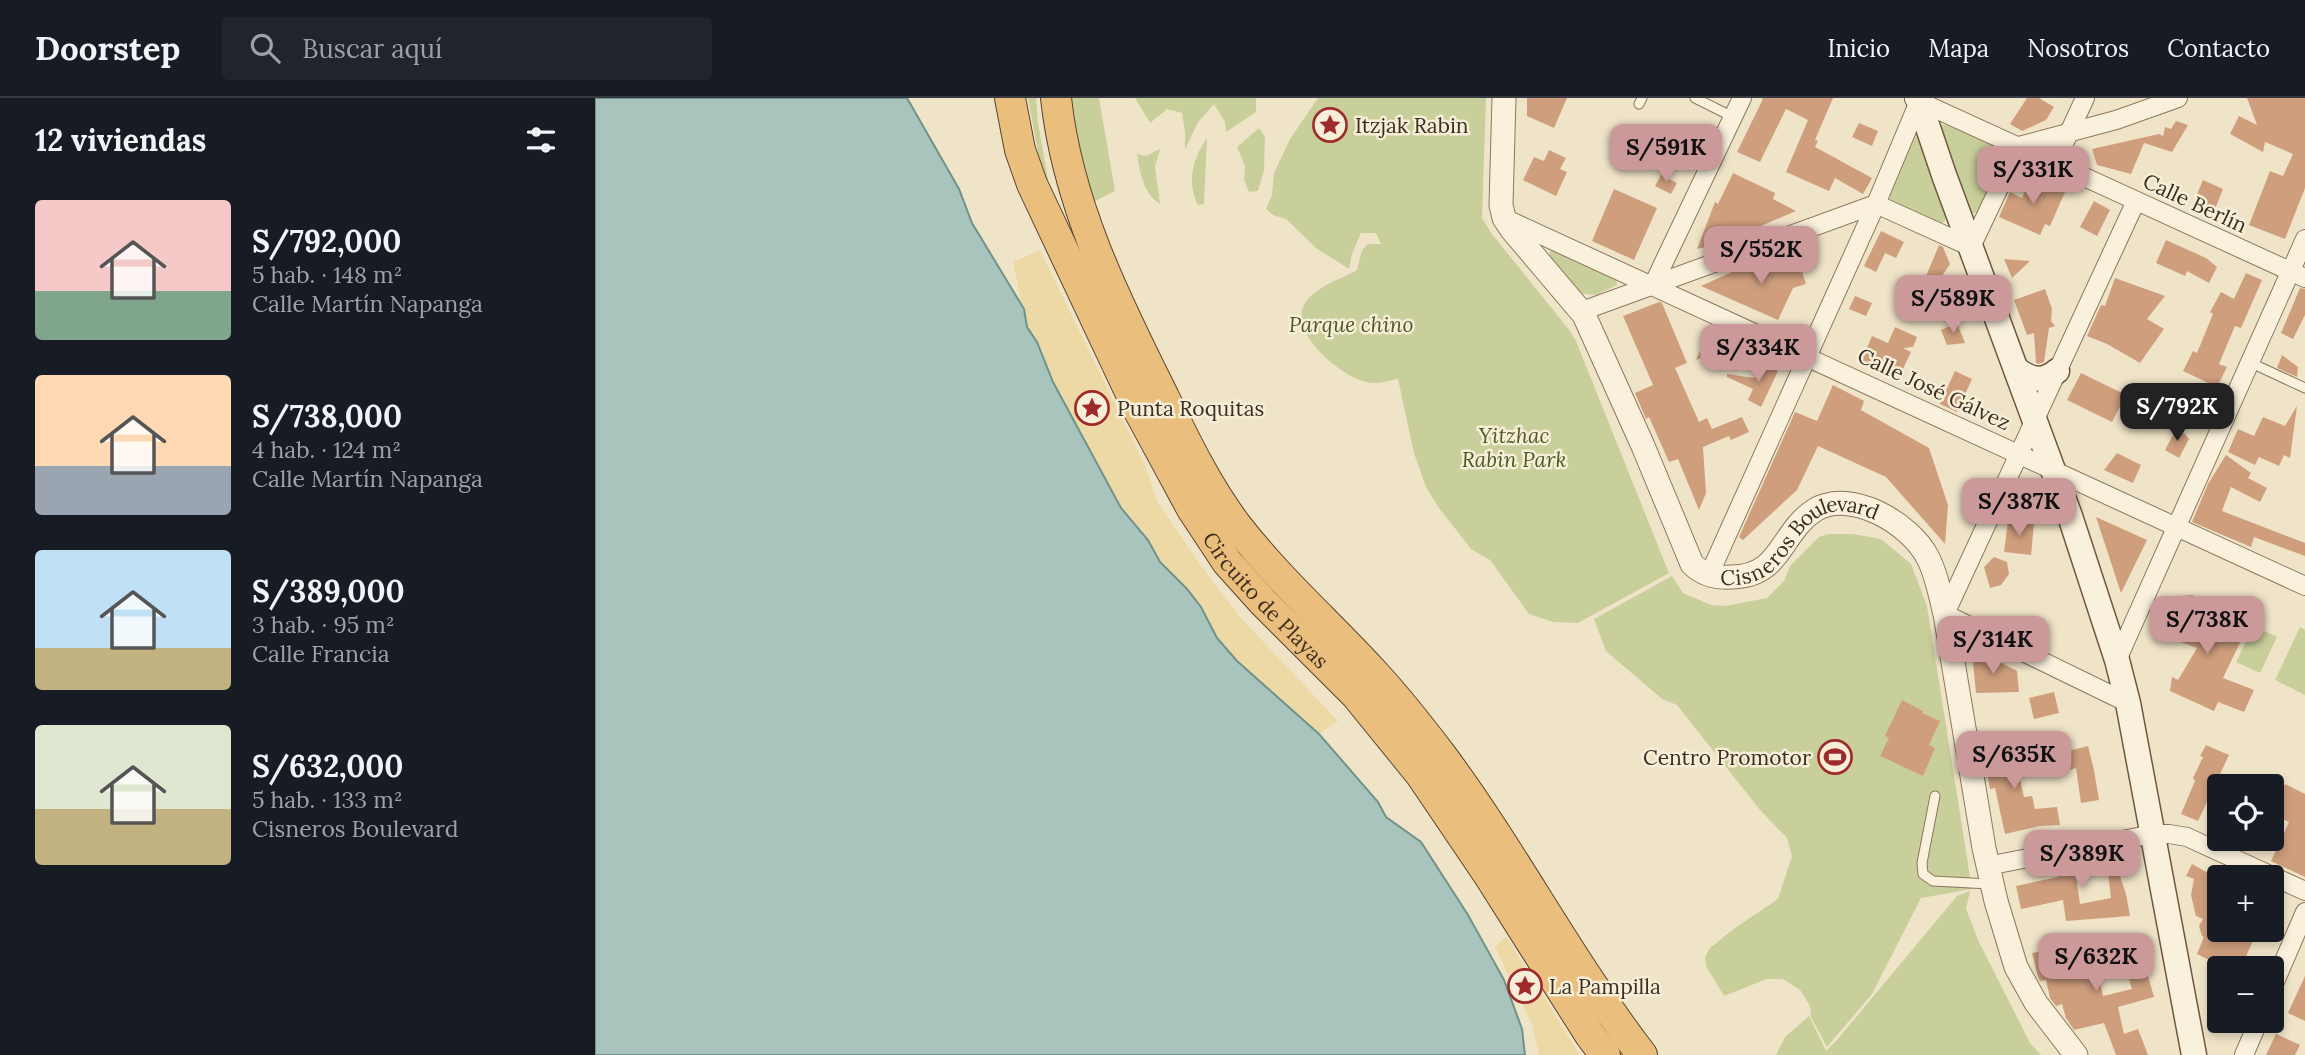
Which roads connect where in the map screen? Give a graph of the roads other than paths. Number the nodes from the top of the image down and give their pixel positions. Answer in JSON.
{"nodes":[{"id":1,"x":1010,"y":98,"type":"edge"},
{"id":2,"x":1056,"y":98,"type":"edge"},
{"id":3,"x":1504,"y":98,"type":"edge"},
{"id":4,"x":1695,"y":98,"type":"edge"},
{"id":5,"x":1742,"y":98,"type":"edge"},
{"id":6,"x":2085,"y":98,"type":"edge"},
{"id":7,"x":2178,"y":98,"type":"edge"},
{"id":8,"x":1918,"y":99,"type":"edge"},
{"id":9,"x":1733,"y":117,"type":"junction"},
{"id":10,"x":2069,"y":133,"type":"junction"},
{"id":11,"x":2019,"y":146,"type":"junction"},
{"id":12,"x":2055,"y":163,"type":"junction"},
{"id":13,"x":2136,"y":201,"type":"junction"},
{"id":14,"x":1876,"y":204,"type":"junction"},
{"id":15,"x":1504,"y":218,"type":"junction"},
{"id":16,"x":2305,"y":239,"type":"edge"},
{"id":17,"x":1971,"y":247,"type":"junction"},
{"id":18,"x":2298,"y":275,"type":"edge"},
{"id":19,"x":1653,"y":285,"type":"junction"},
{"id":20,"x":1582,"y":311,"type":"junction"},
{"id":21,"x":1807,"y":356,"type":"junction"},
{"id":22,"x":2249,"y":362,"type":"junction"},
{"id":23,"x":2016,"y":369,"type":"junction"},
{"id":24,"x":2057,"y":371,"type":"junction"},
{"id":25,"x":2305,"y":388,"type":"edge"},
{"id":26,"x":2034,"y":417,"type":"junction"},
{"id":27,"x":2018,"y":453,"type":"junction"},
{"id":28,"x":2054,"y":470,"type":"junction"},
{"id":29,"x":2175,"y":526,"type":"junction"},
{"id":30,"x":1709,"y":575,"type":"junction"},
{"id":31,"x":2305,"y":586,"type":"edge"},
{"id":32,"x":1945,"y":614,"type":"junction"},
{"id":33,"x":2117,"y":660,"type":"junction"},
{"id":34,"x":2128,"y":703,"type":"junction"},
{"id":35,"x":1935,"y":796,"type":"dead end"},
{"id":36,"x":2153,"y":834,"type":"junction"},
{"id":37,"x":1990,"y":875,"type":"junction"},
{"id":38,"x":2305,"y":891,"type":"edge"},
{"id":39,"x":2305,"y":912,"type":"edge"},
{"id":40,"x":2284,"y":961,"type":"edge"},
{"id":41,"x":2253,"y":1033,"type":"edge"},
{"id":42,"x":1605,"y":1055,"type":"edge"},
{"id":43,"x":1642,"y":1055,"type":"edge"},
{"id":44,"x":2076,"y":1055,"type":"edge"},
{"id":45,"x":2195,"y":1055,"type":"edge"},
{"id":46,"x":2244,"y":1055,"type":"edge"}],
"edges":[{"from":1,"to":42,"type":"highway","name":"Circuito de Playas"},
{"from":2,"to":43,"type":"highway","name":"Circuito de Playas"},
{"from":3,"to":15,"type":"street"},
{"from":4,"to":9,"type":"lane"},
{"from":5,"to":9,"type":"street"},
{"from":6,"to":10,"type":"street"},
{"from":7,"to":10,"type":"street"},
{"from":8,"to":11,"type":"street","name":"Calle Berlín"},
{"from":8,"to":14,"type":"street"},
{"from":8,"to":17,"type":"main road"},
{"from":9,"to":19,"type":"street"},
{"from":10,"to":11,"type":"street"},
{"from":10,"to":12,"type":"street"},
{"from":11,"to":12,"type":"street","name":"Calle Berlín"},
{"from":11,"to":17,"type":"street"},
{"from":12,"to":13,"type":"street","name":"Calle Berlín"},
{"from":13,"to":18,"type":"street","name":"Calle Berlín"},
{"from":13,"to":24,"type":"street"},
{"from":14,"to":17,"type":"street"},
{"from":14,"to":19,"type":"street"},
{"from":14,"to":21,"type":"street"},
{"from":15,"to":19,"type":"street","name":"Calle José Gálvez"},
{"from":15,"to":20,"type":"street","name":"Cisneros Boulevard"},
{"from":16,"to":18,"type":"street"},
{"from":17,"to":23,"type":"main road"},
{"from":18,"to":22,"type":"street"},
{"from":19,"to":20,"type":"street"},
{"from":19,"to":21,"type":"street","name":"Calle José Gálvez"},
{"from":20,"to":30,"type":"street","name":"Cisneros Boulevard"},
{"from":21,"to":27,"type":"street","name":"Calle José Gálvez"},
{"from":21,"to":30,"type":"street"},
{"from":22,"to":25,"type":"lane"},
{"from":22,"to":29,"type":"street"},
{"from":23,"to":24,"type":"main road"},
{"from":23,"to":26,"type":"main road"},
{"from":24,"to":26,"type":"street"},
{"from":26,"to":27,"type":"street"},
{"from":26,"to":28,"type":"main road"},
{"from":27,"to":28,"type":"street","name":"Calle José Gálvez"},
{"from":27,"to":32,"type":"street"},
{"from":28,"to":29,"type":"street","name":"Calle José Gálvez"},
{"from":28,"to":33,"type":"main road"},
{"from":29,"to":31,"type":"street","name":"Calle José Gálvez"},
{"from":29,"to":33,"type":"street"},
{"from":30,"to":32,"type":"street","name":"Cisneros Boulevard"},
{"from":32,"to":34,"type":"street"},
{"from":32,"to":37,"type":"street","name":"Cisneros Boulevard"},
{"from":33,"to":34,"type":"main road"},
{"from":34,"to":36,"type":"main road"},
{"from":35,"to":37,"type":"lane"},
{"from":36,"to":37,"type":"street"},
{"from":36,"to":38,"type":"street"},
{"from":36,"to":45,"type":"main road"},
{"from":37,"to":44,"type":"street","name":"Cisneros Boulevard"},
{"from":39,"to":40,"type":"street"},
{"from":41,"to":46,"type":"street"}]}
